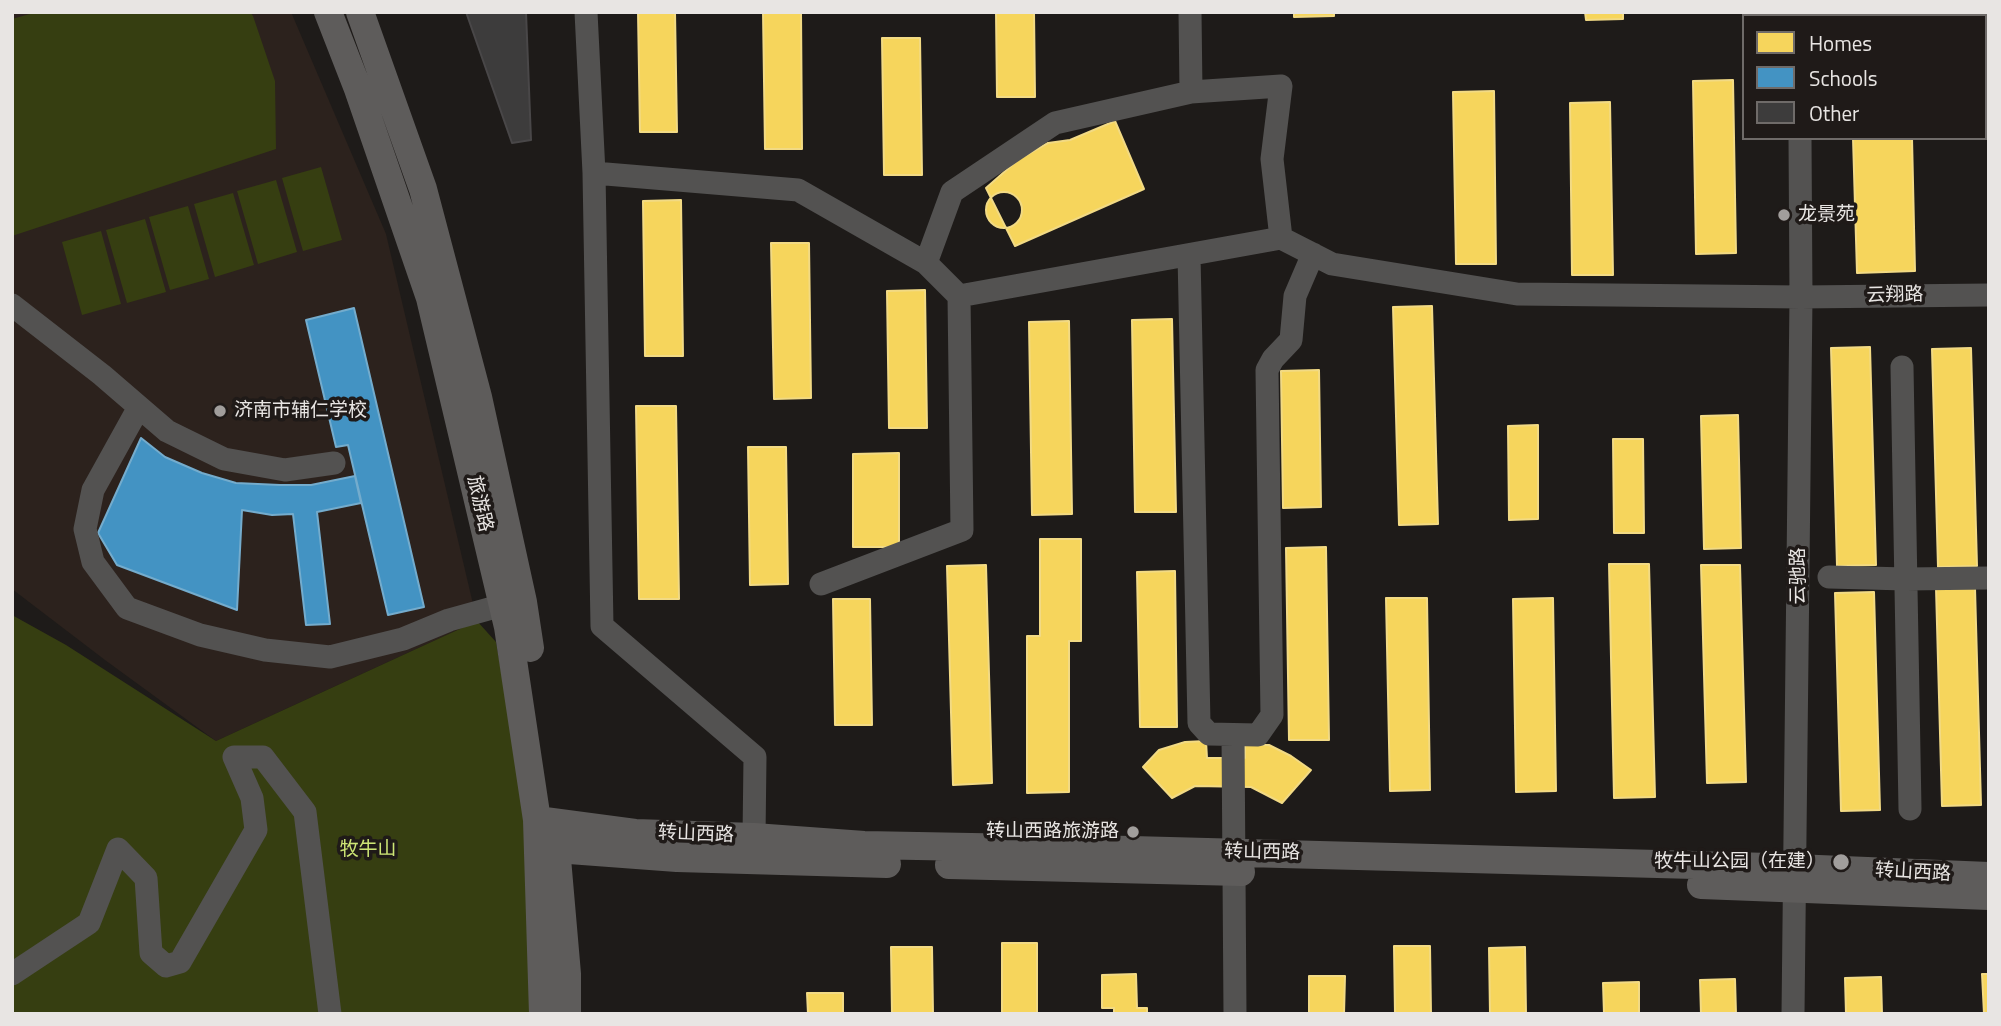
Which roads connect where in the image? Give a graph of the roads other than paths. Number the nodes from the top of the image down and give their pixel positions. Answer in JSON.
{"nodes":[{"id":1,"x":328,"y":12,"type":"edge"},
{"id":2,"x":360,"y":12,"type":"edge"},
{"id":3,"x":586,"y":12,"type":"edge"},
{"id":4,"x":1190,"y":12,"type":"edge"},
{"id":5,"x":1191,"y":92,"type":"junction"},
{"id":6,"x":1800,"y":140,"type":"edge"},
{"id":7,"x":594,"y":173,"type":"junction"},
{"id":8,"x":1281,"y":238,"type":"junction"},
{"id":9,"x":1313,"y":254,"type":"junction"},
{"id":10,"x":1189,"y":255,"type":"junction"},
{"id":11,"x":926,"y":263,"type":"junction"},
{"id":12,"x":1989,"y":295,"type":"edge"},
{"id":13,"x":959,"y":296,"type":"junction"},
{"id":14,"x":1801,"y":297,"type":"junction"},
{"id":15,"x":12,"y":305,"type":"edge"},
{"id":16,"x":1902,"y":367,"type":"dead end"},
{"id":17,"x":139,"y":407,"type":"junction"},
{"id":18,"x":334,"y":463,"type":"dead end"},
{"id":19,"x":1829,"y":577,"type":"dead end"},
{"id":20,"x":1989,"y":578,"type":"edge"},
{"id":21,"x":1906,"y":579,"type":"junction"},
{"id":22,"x":821,"y":584,"type":"dead end"},
{"id":23,"x":503,"y":605,"type":"junction"},
{"id":24,"x":1233,"y":735,"type":"junction"},
{"id":25,"x":1910,"y":808,"type":"dead end"},
{"id":26,"x":547,"y":836,"type":"junction"},
{"id":27,"x":754,"y":837,"type":"junction"},
{"id":28,"x":1234,"y":862,"type":"junction"},
{"id":29,"x":1989,"y":876,"type":"edge"},
{"id":30,"x":1796,"y":878,"type":"junction"},
{"id":31,"x":1989,"y":896,"type":"edge"},
{"id":32,"x":12,"y":974,"type":"edge"},
{"id":33,"x":330,"y":1014,"type":"edge"},
{"id":34,"x":543,"y":1014,"type":"edge"},
{"id":35,"x":567,"y":1014,"type":"edge"},
{"id":36,"x":1236,"y":1014,"type":"edge"},
{"id":37,"x":1793,"y":1014,"type":"edge"}],
"edges":[{"from":1,"to":23,"type":"main road","name":"旅游路"},
{"from":2,"to":26,"type":"main road","name":"旅游路"},
{"from":3,"to":7,"type":"street"},
{"from":4,"to":5,"type":"street"},
{"from":5,"to":8,"type":"street"},
{"from":5,"to":11,"type":"street"},
{"from":6,"to":14,"type":"street","name":"云驰路"},
{"from":7,"to":11,"type":"street"},
{"from":7,"to":27,"type":"street"},
{"from":8,"to":9,"type":"street","name":"云翔路"},
{"from":8,"to":10,"type":"street"},
{"from":9,"to":14,"type":"street","name":"云翔路"},
{"from":9,"to":24,"type":"street"},
{"from":10,"to":13,"type":"street"},
{"from":10,"to":24,"type":"street"},
{"from":11,"to":13,"type":"street"},
{"from":12,"to":14,"type":"street","name":"云翔路"},
{"from":13,"to":22,"type":"street"},
{"from":14,"to":30,"type":"street","name":"云驰路"},
{"from":15,"to":17,"type":"street"},
{"from":16,"to":21,"type":"street"},
{"from":17,"to":18,"type":"street"},
{"from":17,"to":23,"type":"street"},
{"from":19,"to":21,"type":"street"},
{"from":20,"to":21,"type":"street"},
{"from":21,"to":25,"type":"street"},
{"from":23,"to":26,"type":"main road","name":"旅游路"},
{"from":24,"to":28,"type":"street"},
{"from":26,"to":27,"type":"main road","name":"转山西路"},
{"from":26,"to":28,"type":"main road","name":"转山西路"},
{"from":26,"to":34,"type":"main road","name":"旅游路"},
{"from":26,"to":35,"type":"main road","name":"旅游路"},
{"from":27,"to":28,"type":"main road","name":"转山西路"},
{"from":28,"to":30,"type":"main road","name":"转山西路"},
{"from":28,"to":36,"type":"street"},
{"from":29,"to":30,"type":"main road","name":"转山西路"},
{"from":30,"to":31,"type":"main road","name":"转山西路"},
{"from":30,"to":37,"type":"street","name":"云驰路"},
{"from":32,"to":33,"type":"street"}]}
